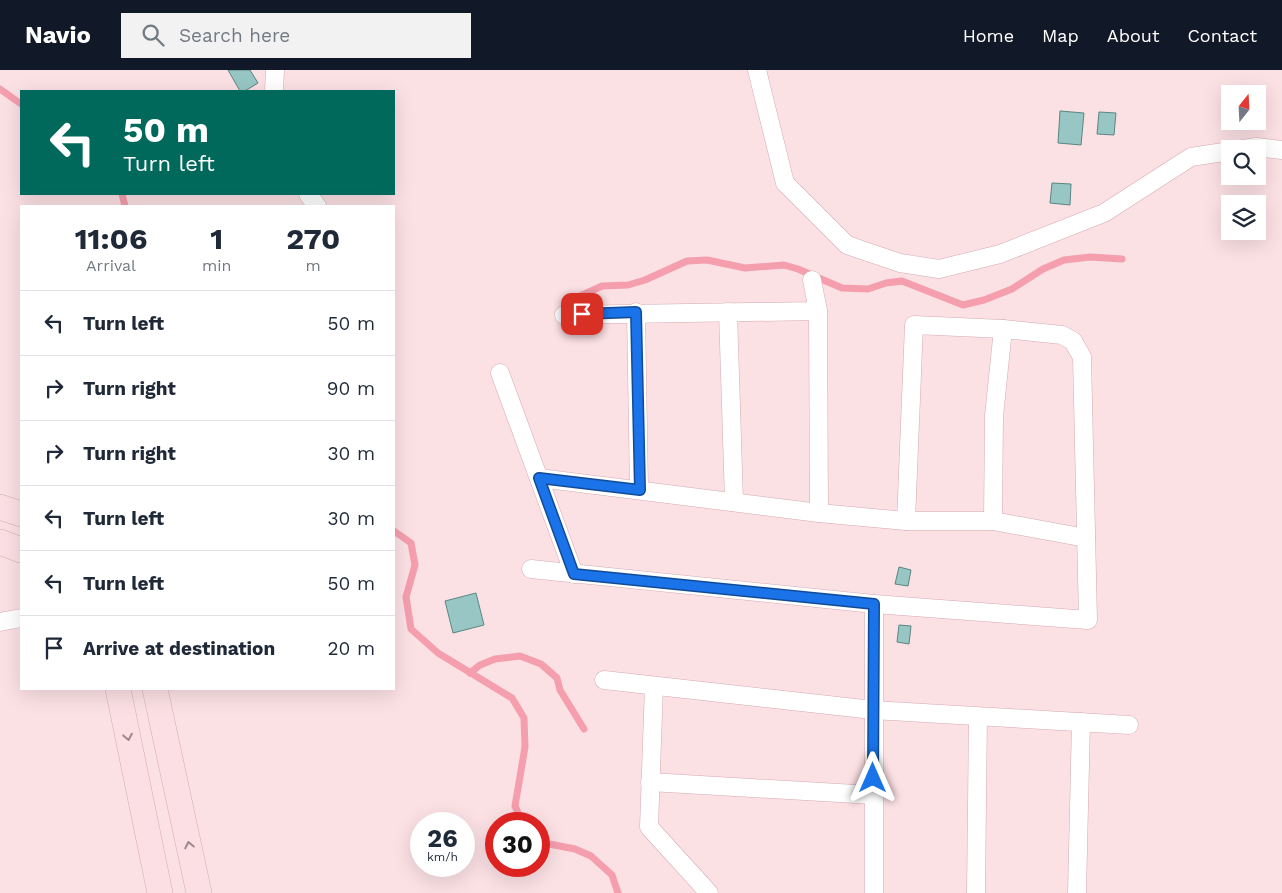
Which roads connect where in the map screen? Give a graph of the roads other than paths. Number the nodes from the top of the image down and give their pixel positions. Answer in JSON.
{"nodes":[{"id":1,"x":275,"y":70,"type":"edge"},
{"id":2,"x":757,"y":70,"type":"edge"},
{"id":3,"x":274,"y":90,"type":"edge"},
{"id":4,"x":1266,"y":148,"type":"edge"},
{"id":5,"x":1282,"y":150,"type":"edge"},
{"id":6,"x":1221,"y":152,"type":"edge"},
{"id":7,"x":812,"y":280,"type":"dead end"},
{"id":8,"x":818,"y":311,"type":"junction"},
{"id":9,"x":636,"y":312,"type":"junction"},
{"id":10,"x":728,"y":312,"type":"junction"},
{"id":11,"x":564,"y":315,"type":"dead end"},
{"id":12,"x":1003,"y":329,"type":"junction"},
{"id":13,"x":500,"y":373,"type":"dead end"},
{"id":14,"x":539,"y":478,"type":"junction"},
{"id":15,"x":640,"y":490,"type":"junction"},
{"id":16,"x":734,"y":502,"type":"junction"},
{"id":17,"x":0,"y":506,"type":"edge"},
{"id":18,"x":819,"y":513,"type":"junction"},
{"id":19,"x":20,"y":514,"type":"edge"},
{"id":20,"x":906,"y":521,"type":"junction"},
{"id":21,"x":993,"y":521,"type":"junction"},
{"id":22,"x":1086,"y":538,"type":"junction"},
{"id":23,"x":0,"y":542,"type":"edge"},
{"id":24,"x":20,"y":550,"type":"edge"},
{"id":25,"x":531,"y":568,"type":"dead end"},
{"id":26,"x":574,"y":574,"type":"junction"},
{"id":27,"x":874,"y":604,"type":"junction"},
{"id":28,"x":20,"y":618,"type":"edge"},
{"id":29,"x":0,"y":622,"type":"edge"},
{"id":30,"x":604,"y":680,"type":"dead end"},
{"id":31,"x":654,"y":686,"type":"junction"},
{"id":32,"x":118,"y":690,"type":"edge"},
{"id":33,"x":155,"y":690,"type":"edge"},
{"id":34,"x":873,"y":710,"type":"junction"},
{"id":35,"x":978,"y":717,"type":"junction"},
{"id":36,"x":1081,"y":722,"type":"junction"},
{"id":37,"x":1129,"y":725,"type":"dead end"},
{"id":38,"x":650,"y":782,"type":"junction"},
{"id":39,"x":873,"y":795,"type":"junction"},
{"id":40,"x":160,"y":893,"type":"edge"},
{"id":41,"x":199,"y":893,"type":"edge"},
{"id":42,"x":709,"y":893,"type":"edge"},
{"id":43,"x":874,"y":893,"type":"edge"},
{"id":44,"x":976,"y":893,"type":"edge"},
{"id":45,"x":1077,"y":893,"type":"edge"}],
"edges":[{"from":1,"to":3,"type":"street"},
{"from":2,"to":6,"type":"street"},
{"from":4,"to":5,"type":"street"},
{"from":7,"to":8,"type":"street"},
{"from":8,"to":10,"type":"street"},
{"from":8,"to":18,"type":"street"},
{"from":9,"to":10,"type":"street"},
{"from":9,"to":11,"type":"street"},
{"from":9,"to":15,"type":"street"},
{"from":10,"to":16,"type":"street"},
{"from":12,"to":20,"type":"street"},
{"from":12,"to":21,"type":"street"},
{"from":12,"to":22,"type":"street"},
{"from":13,"to":14,"type":"street"},
{"from":14,"to":15,"type":"street"},
{"from":14,"to":26,"type":"street"},
{"from":15,"to":16,"type":"street"},
{"from":16,"to":18,"type":"street"},
{"from":17,"to":19,"type":"street"},
{"from":18,"to":20,"type":"street"},
{"from":20,"to":21,"type":"street"},
{"from":21,"to":22,"type":"street"},
{"from":22,"to":27,"type":"street"},
{"from":23,"to":24,"type":"street"},
{"from":25,"to":26,"type":"street"},
{"from":26,"to":27,"type":"street"},
{"from":27,"to":34,"type":"street"},
{"from":28,"to":29,"type":"street"},
{"from":30,"to":31,"type":"street"},
{"from":31,"to":34,"type":"street"},
{"from":31,"to":38,"type":"street"},
{"from":32,"to":40,"type":"street","one_way":true},
{"from":41,"to":33,"type":"street","one_way":true},
{"from":34,"to":35,"type":"street"},
{"from":34,"to":39,"type":"street"},
{"from":35,"to":36,"type":"street"},
{"from":35,"to":44,"type":"street"},
{"from":36,"to":37,"type":"street"},
{"from":36,"to":45,"type":"street"},
{"from":38,"to":39,"type":"street"},
{"from":38,"to":42,"type":"street"},
{"from":39,"to":43,"type":"street"}]}
